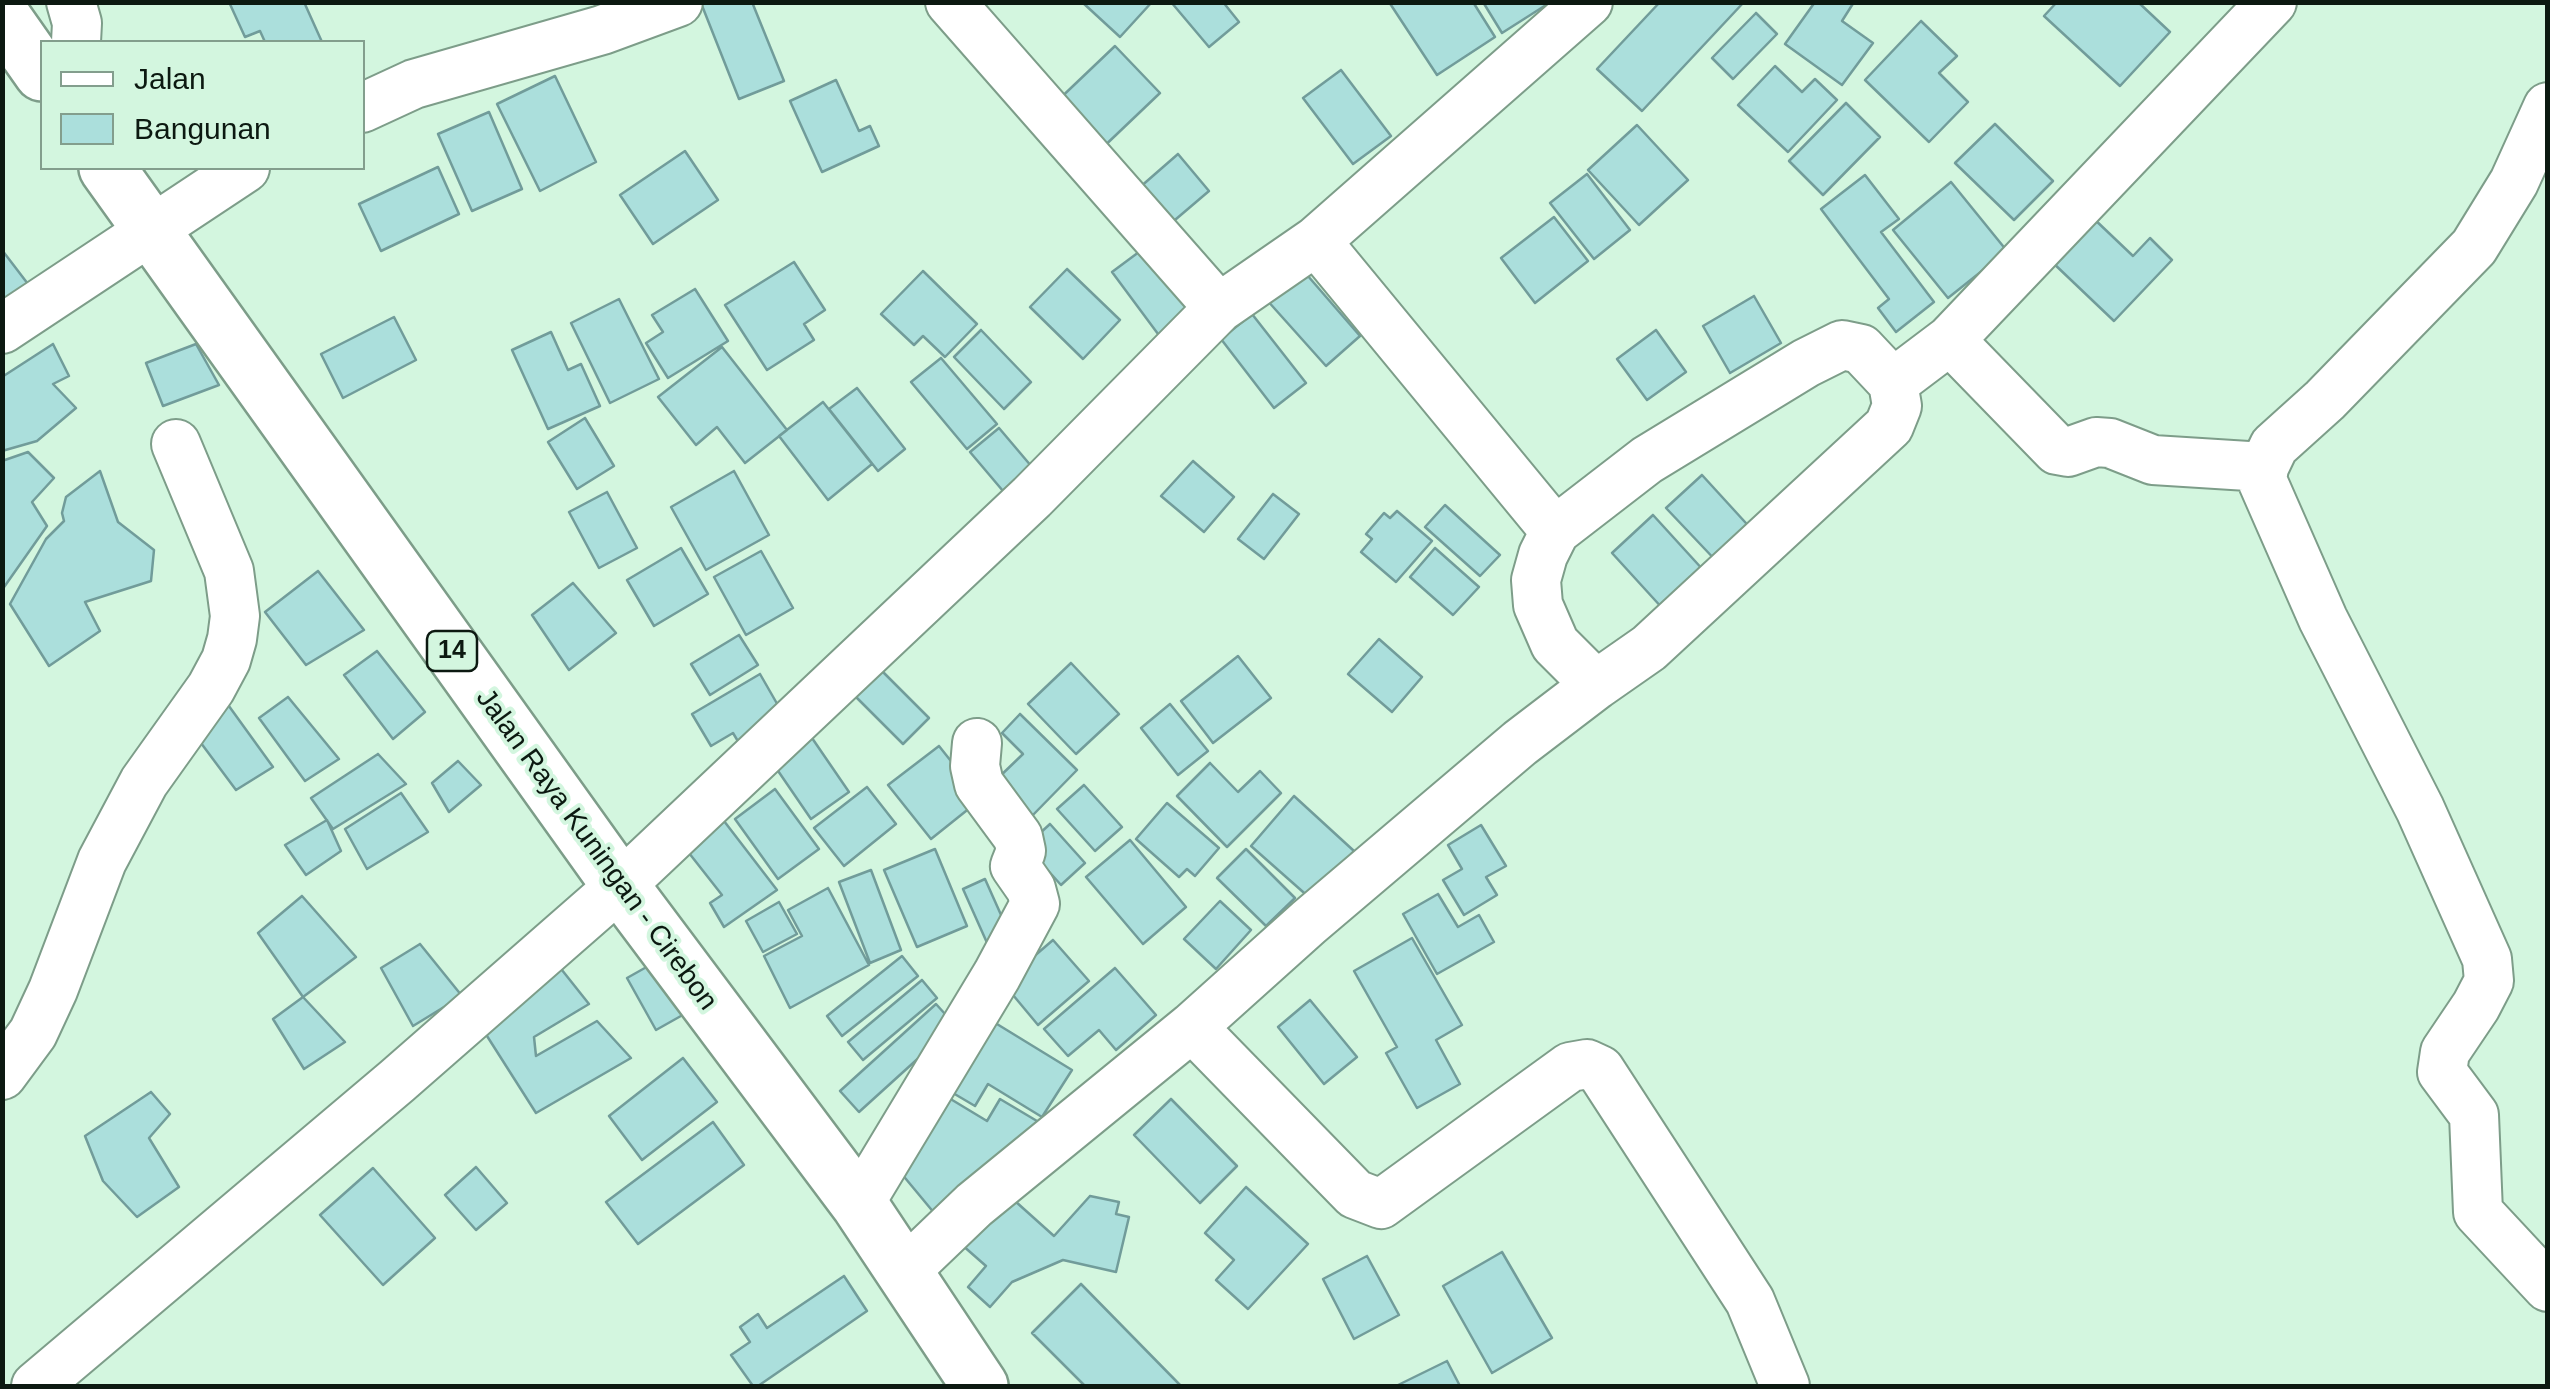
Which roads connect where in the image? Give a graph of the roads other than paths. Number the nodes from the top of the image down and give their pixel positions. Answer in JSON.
{"nodes":[{"id":1,"x":71,"y":2,"type":"edge"},
{"id":2,"x":678,"y":2,"type":"edge"},
{"id":3,"x":2272,"y":2,"type":"edge"},
{"id":4,"x":1582,"y":4,"type":"edge"},
{"id":5,"x":959,"y":13,"type":"edge"},
{"id":6,"x":2,"y":16,"type":"edge"},
{"id":7,"x":76,"y":40,"type":"edge"},
{"id":8,"x":40,"y":70,"type":"edge"},
{"id":9,"x":2548,"y":106,"type":"edge"},
{"id":10,"x":365,"y":107,"type":"edge"},
{"id":11,"x":108,"y":170,"type":"edge"},
{"id":12,"x":242,"y":170,"type":"edge"},
{"id":13,"x":150,"y":231,"type":"junction"},
{"id":14,"x":1316,"y":242,"type":"junction"},
{"id":15,"x":1219,"y":308,"type":"junction"},
{"id":16,"x":2,"y":328,"type":"edge"},
{"id":17,"x":1950,"y":340,"type":"junction"},
{"id":18,"x":1893,"y":383,"type":"junction"},
{"id":19,"x":176,"y":444,"type":"dead end"},
{"id":20,"x":2264,"y":467,"type":"junction"},
{"id":21,"x":1555,"y":531,"type":"junction"},
{"id":22,"x":1596,"y":686,"type":"junction"},
{"id":23,"x":977,"y":743,"type":"dead end"},
{"id":24,"x":620,"y":885,"type":"junction"},
{"id":25,"x":1192,"y":1027,"type":"junction"},
{"id":26,"x":2,"y":1075,"type":"edge"},
{"id":27,"x":851,"y":1195,"type":"junction"},
{"id":28,"x":903,"y":1273,"type":"junction"},
{"id":29,"x":2548,"y":1288,"type":"edge"},
{"id":30,"x":36,"y":1386,"type":"edge"},
{"id":31,"x":980,"y":1386,"type":"edge"},
{"id":32,"x":1786,"y":1386,"type":"edge"}],
"edges":[{"from":1,"to":7,"type":"street"},
{"from":2,"to":10,"type":"street"},
{"from":3,"to":17,"type":"street"},
{"from":4,"to":14,"type":"street"},
{"from":5,"to":15,"type":"street"},
{"from":6,"to":8,"type":"highway"},
{"from":9,"to":20,"type":"street"},
{"from":11,"to":13,"type":"highway","name":"Jalan Raya Kuningan - Cirebon","number":"14"},
{"from":12,"to":13,"type":"street"},
{"from":13,"to":16,"type":"street"},
{"from":13,"to":24,"type":"highway","name":"Jalan Raya Kuningan - Cirebon","number":"14"},
{"from":14,"to":15,"type":"street"},
{"from":14,"to":21,"type":"street"},
{"from":15,"to":24,"type":"street"},
{"from":17,"to":18,"type":"street"},
{"from":17,"to":20,"type":"street"},
{"from":18,"to":21,"type":"street"},
{"from":18,"to":22,"type":"street"},
{"from":19,"to":26,"type":"street"},
{"from":20,"to":29,"type":"street"},
{"from":21,"to":22,"type":"street"},
{"from":22,"to":25,"type":"street"},
{"from":23,"to":27,"type":"street"},
{"from":24,"to":27,"type":"highway","name":"Jalan Raya Kuningan - Cirebon","number":"14"},
{"from":24,"to":30,"type":"street"},
{"from":25,"to":28,"type":"street"},
{"from":25,"to":32,"type":"street"},
{"from":27,"to":28,"type":"highway","name":"Jalan Raya Kuningan - Cirebon","number":"14"},
{"from":28,"to":31,"type":"highway","name":"Jalan Raya Kuningan - Cirebon","number":"14"}]}
